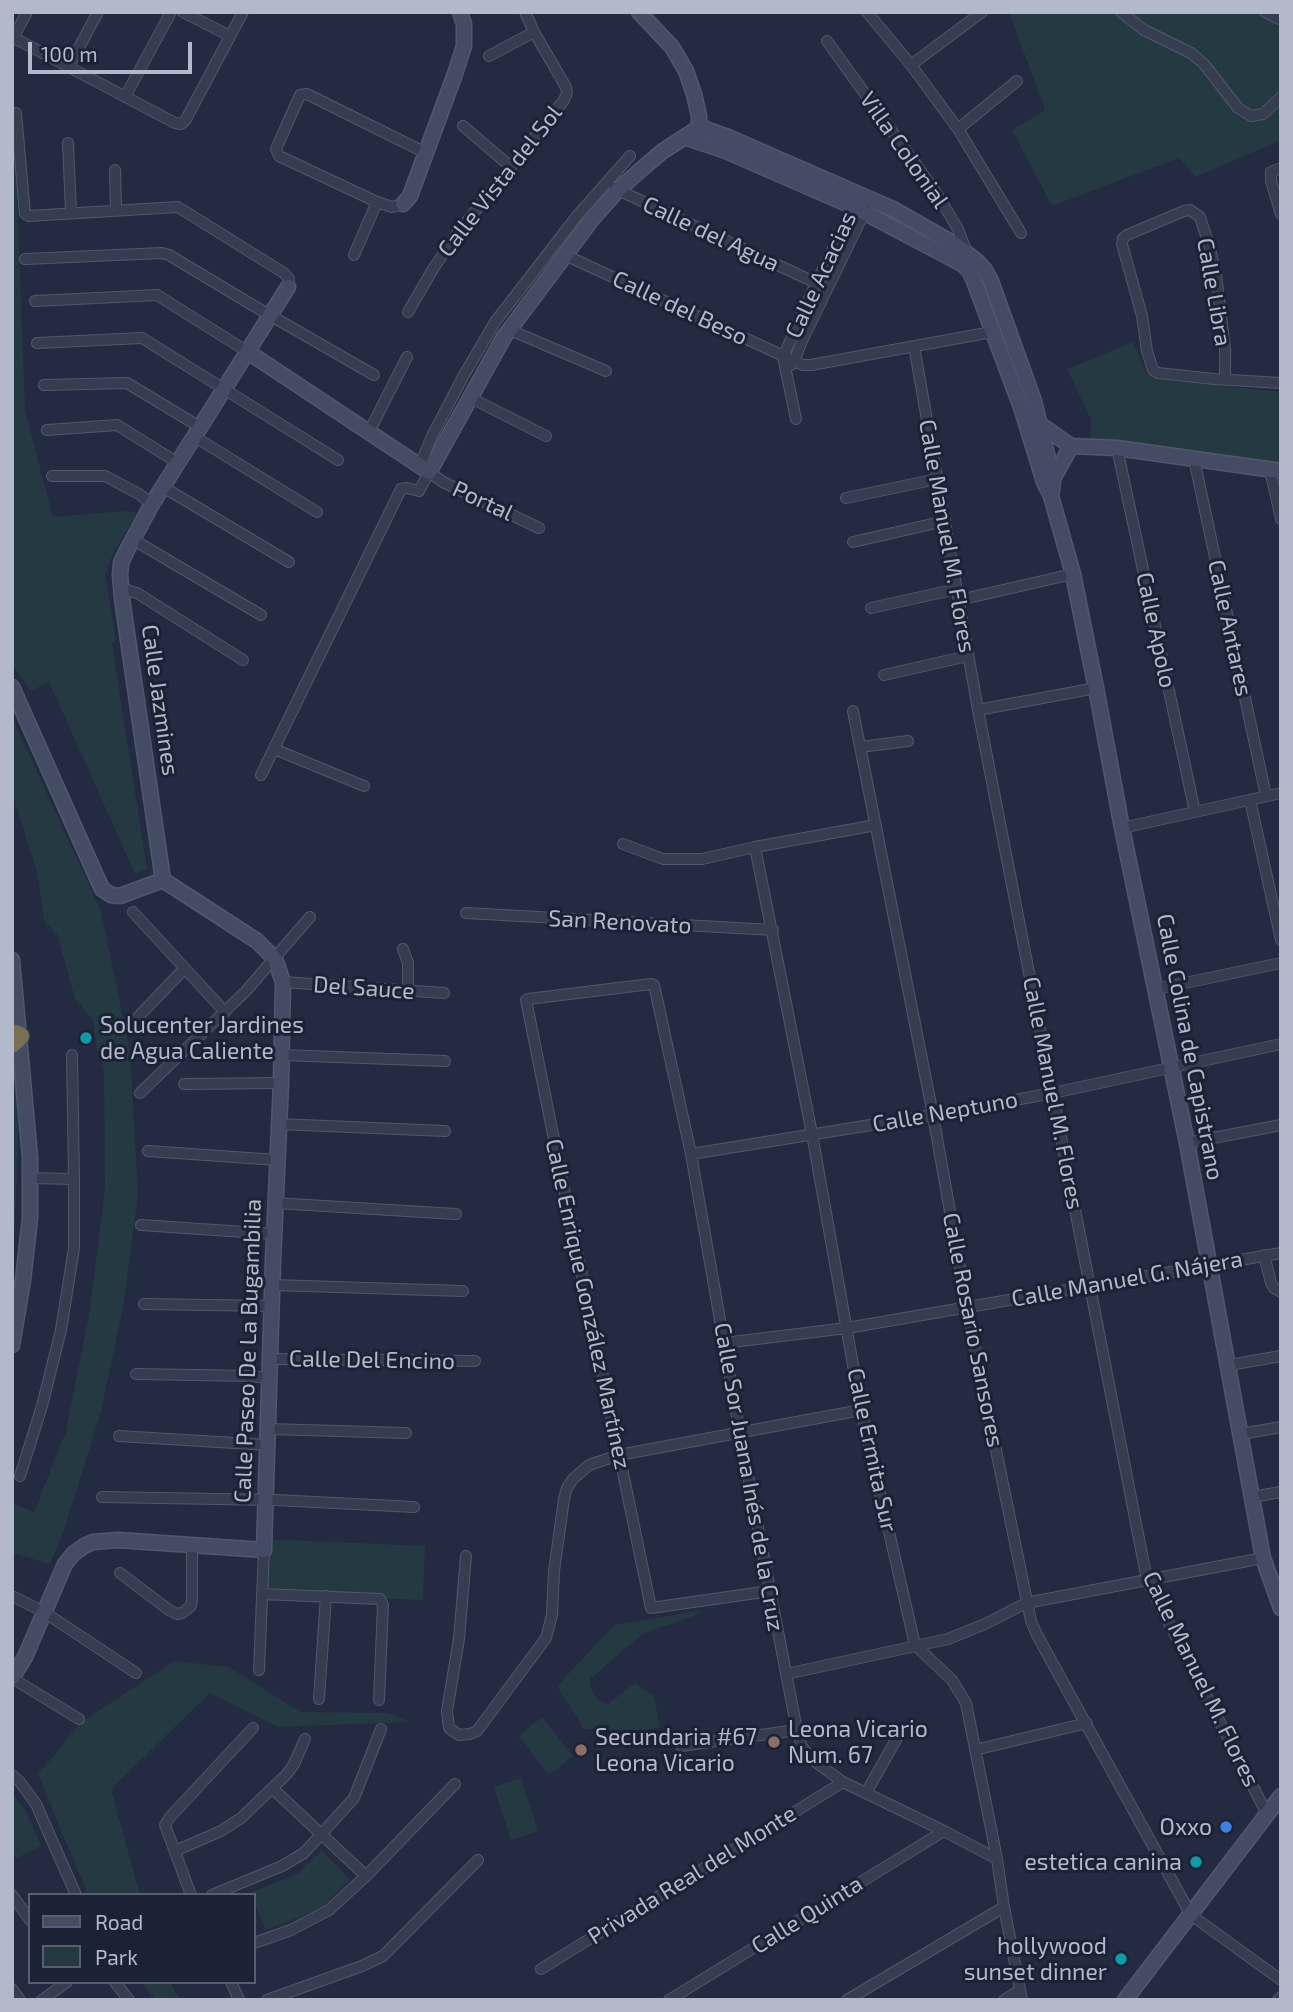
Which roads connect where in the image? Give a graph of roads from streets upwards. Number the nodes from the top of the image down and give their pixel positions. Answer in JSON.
{"nodes":[{"id":1,"x":27,"y":12,"type":"edge"},
{"id":2,"x":98,"y":12,"type":"edge"},
{"id":3,"x":172,"y":12,"type":"edge"},
{"id":4,"x":183,"y":12,"type":"edge"},
{"id":5,"x":243,"y":12,"type":"edge"},
{"id":6,"x":460,"y":12,"type":"edge"},
{"id":7,"x":525,"y":12,"type":"edge"},
{"id":8,"x":639,"y":12,"type":"edge"},
{"id":9,"x":867,"y":12,"type":"edge"},
{"id":10,"x":982,"y":12,"type":"edge"},
{"id":11,"x":1121,"y":12,"type":"edge"},
{"id":12,"x":1265,"y":12,"type":"edge"},
{"id":13,"x":1281,"y":20,"type":"edge"},
{"id":14,"x":534,"y":33,"type":"junction"},
{"id":15,"x":230,"y":36,"type":"junction"},
{"id":16,"x":13,"y":39,"type":"edge"},
{"id":17,"x":827,"y":41,"type":"dead end"},
{"id":18,"x":489,"y":56,"type":"dead end"},
{"id":19,"x":911,"y":65,"type":"junction"},
{"id":20,"x":69,"y":66,"type":"junction"},
{"id":21,"x":1017,"y":81,"type":"dead end"},
{"id":22,"x":125,"y":97,"type":"junction"},
{"id":23,"x":1281,"y":97,"type":"edge"},
{"id":24,"x":16,"y":113,"type":"dead end"},
{"id":25,"x":463,"y":126,"type":"dead end"},
{"id":26,"x":699,"y":127,"type":"junction"},
{"id":27,"x":958,"y":129,"type":"junction"},
{"id":28,"x":684,"y":137,"type":"junction"},
{"id":29,"x":68,"y":143,"type":"dead end"},
{"id":30,"x":699,"y":143,"type":"junction"},
{"id":31,"x":426,"y":153,"type":"junction"},
{"id":32,"x":630,"y":156,"type":"dead end"},
{"id":33,"x":511,"y":167,"type":"junction"},
{"id":34,"x":115,"y":170,"type":"dead end"},
{"id":35,"x":1276,"y":170,"type":"edge"},
{"id":36,"x":612,"y":186,"type":"junction"},
{"id":37,"x":377,"y":202,"type":"junction"},
{"id":38,"x":862,"y":203,"type":"junction"},
{"id":39,"x":403,"y":204,"type":"joint"},
{"id":40,"x":116,"y":209,"type":"junction"},
{"id":41,"x":71,"y":212,"type":"junction"},
{"id":42,"x":1281,"y":214,"type":"edge"},
{"id":43,"x":1021,"y":233,"type":"dead end"},
{"id":44,"x":354,"y":255,"type":"dead end"},
{"id":45,"x":565,"y":255,"type":"junction"},
{"id":46,"x":965,"y":258,"type":"junction"},
{"id":47,"x":26,"y":260,"type":"dead end"},
{"id":48,"x":816,"y":283,"type":"junction"},
{"id":49,"x":288,"y":287,"type":"joint"},
{"id":50,"x":36,"y":301,"type":"dead end"},
{"id":51,"x":408,"y":312,"type":"dead end"},
{"id":52,"x":271,"y":316,"type":"junction"},
{"id":53,"x":510,"y":330,"type":"junction"},
{"id":54,"x":992,"y":332,"type":"junction"},
{"id":55,"x":37,"y":343,"type":"dead end"},
{"id":56,"x":914,"y":346,"type":"junction"},
{"id":57,"x":248,"y":352,"type":"junction"},
{"id":58,"x":407,"y":356,"type":"dead end"},
{"id":59,"x":783,"y":357,"type":"junction"},
{"id":60,"x":794,"y":362,"type":"junction"},
{"id":61,"x":606,"y":371,"type":"dead end"},
{"id":62,"x":785,"y":372,"type":"junction"},
{"id":63,"x":374,"y":375,"type":"dead end"},
{"id":64,"x":1225,"y":379,"type":"junction"},
{"id":65,"x":1281,"y":383,"type":"edge"},
{"id":66,"x":44,"y":385,"type":"dead end"},
{"id":67,"x":224,"y":389,"type":"junction"},
{"id":68,"x":471,"y":398,"type":"junction"},
{"id":69,"x":796,"y":419,"type":"dead end"},
{"id":70,"x":1033,"y":424,"type":"junction"},
{"id":71,"x":47,"y":430,"type":"dead end"},
{"id":72,"x":197,"y":432,"type":"junction"},
{"id":73,"x":369,"y":432,"type":"junction"},
{"id":74,"x":546,"y":436,"type":"dead end"},
{"id":75,"x":1071,"y":446,"type":"junction"},
{"id":76,"x":1117,"y":448,"type":"junction"},
{"id":77,"x":1194,"y":459,"type":"junction"},
{"id":78,"x":338,"y":460,"type":"dead end"},
{"id":79,"x":178,"y":463,"type":"junction"},
{"id":80,"x":424,"y":469,"type":"junction"},
{"id":81,"x":1275,"y":470,"type":"edge"},
{"id":82,"x":51,"y":477,"type":"dead end"},
{"id":83,"x":937,"y":479,"type":"junction"},
{"id":84,"x":1048,"y":481,"type":"junction"},
{"id":85,"x":163,"y":488,"type":"junction"},
{"id":86,"x":846,"y":498,"type":"dead end"},
{"id":87,"x":152,"y":504,"type":"junction"},
{"id":88,"x":317,"y":512,"type":"dead end"},
{"id":89,"x":1281,"y":519,"type":"edge"},
{"id":90,"x":945,"y":521,"type":"junction"},
{"id":91,"x":539,"y":528,"type":"dead end"},
{"id":92,"x":132,"y":539,"type":"junction"},
{"id":93,"x":853,"y":542,"type":"dead end"},
{"id":94,"x":289,"y":562,"type":"dead end"},
{"id":95,"x":1073,"y":574,"type":"junction"},
{"id":96,"x":120,"y":588,"type":"junction"},
{"id":97,"x":958,"y":595,"type":"junction"},
{"id":98,"x":871,"y":608,"type":"dead end"},
{"id":99,"x":261,"y":615,"type":"dead end"},
{"id":100,"x":968,"y":656,"type":"junction"},
{"id":101,"x":243,"y":660,"type":"dead end"},
{"id":102,"x":884,"y":675,"type":"dead end"},
{"id":103,"x":12,"y":687,"type":"edge"},
{"id":104,"x":1096,"y":688,"type":"junction"},
{"id":105,"x":978,"y":710,"type":"junction"},
{"id":106,"x":853,"y":711,"type":"dead end"},
{"id":107,"x":908,"y":741,"type":"dead end"},
{"id":108,"x":860,"y":747,"type":"junction"},
{"id":109,"x":274,"y":749,"type":"junction"},
{"id":110,"x":261,"y":775,"type":"dead end"},
{"id":111,"x":364,"y":786,"type":"dead end"},
{"id":112,"x":1281,"y":793,"type":"edge"},
{"id":113,"x":1266,"y":796,"type":"junction"},
{"id":114,"x":1251,"y":800,"type":"junction"},
{"id":115,"x":1195,"y":812,"type":"junction"},
{"id":116,"x":876,"y":825,"type":"junction"},
{"id":117,"x":1122,"y":828,"type":"junction"},
{"id":118,"x":623,"y":844,"type":"dead end"},
{"id":119,"x":755,"y":847,"type":"junction"},
{"id":120,"x":1281,"y":876,"type":"edge"},
{"id":121,"x":1268,"y":878,"type":"junction"},
{"id":122,"x":163,"y":880,"type":"junction"},
{"id":123,"x":133,"y":912,"type":"dead end"},
{"id":124,"x":466,"y":913,"type":"dead end"},
{"id":125,"x":310,"y":917,"type":"dead end"},
{"id":126,"x":773,"y":930,"type":"junction"},
{"id":127,"x":1281,"y":940,"type":"edge"},
{"id":128,"x":403,"y":949,"type":"dead end"},
{"id":129,"x":275,"y":959,"type":"junction"},
{"id":130,"x":12,"y":960,"type":"edge"},
{"id":131,"x":1281,"y":963,"type":"edge"},
{"id":132,"x":185,"y":968,"type":"junction"},
{"id":133,"x":283,"y":982,"type":"junction"},
{"id":134,"x":653,"y":984,"type":"joint"},
{"id":135,"x":1156,"y":989,"type":"junction"},
{"id":136,"x":408,"y":990,"type":"junction"},
{"id":137,"x":444,"y":993,"type":"dead end"},
{"id":138,"x":225,"y":1012,"type":"junction"},
{"id":139,"x":138,"y":1017,"type":"dead end"},
{"id":140,"x":15,"y":1038,"type":"edge"},
{"id":141,"x":1281,"y":1044,"type":"edge"},
{"id":142,"x":72,"y":1055,"type":"dead end"},
{"id":143,"x":282,"y":1055,"type":"junction"},
{"id":144,"x":445,"y":1061,"type":"dead end"},
{"id":145,"x":1172,"y":1067,"type":"junction"},
{"id":146,"x":281,"y":1083,"type":"junction"},
{"id":147,"x":184,"y":1084,"type":"dead end"},
{"id":148,"x":140,"y":1093,"type":"dead end"},
{"id":149,"x":1053,"y":1093,"type":"junction"},
{"id":150,"x":933,"y":1115,"type":"junction"},
{"id":151,"x":279,"y":1124,"type":"junction"},
{"id":152,"x":1281,"y":1125,"type":"edge"},
{"id":153,"x":444,"y":1131,"type":"dead end"},
{"id":154,"x":812,"y":1133,"type":"junction"},
{"id":155,"x":1187,"y":1143,"type":"junction"},
{"id":156,"x":148,"y":1151,"type":"dead end"},
{"id":157,"x":691,"y":1154,"type":"junction"},
{"id":158,"x":277,"y":1160,"type":"junction"},
{"id":159,"x":30,"y":1178,"type":"junction"},
{"id":160,"x":75,"y":1179,"type":"junction"},
{"id":161,"x":275,"y":1203,"type":"junction"},
{"id":162,"x":456,"y":1214,"type":"dead end"},
{"id":163,"x":141,"y":1225,"type":"dead end"},
{"id":164,"x":274,"y":1234,"type":"junction"},
{"id":165,"x":1281,"y":1253,"type":"edge"},
{"id":166,"x":1264,"y":1255,"type":"junction"},
{"id":167,"x":1210,"y":1265,"type":"junction"},
{"id":168,"x":272,"y":1285,"type":"junction"},
{"id":169,"x":1090,"y":1285,"type":"junction"},
{"id":170,"x":463,"y":1291,"type":"dead end"},
{"id":171,"x":1281,"y":1292,"type":"edge"},
{"id":172,"x":144,"y":1304,"type":"dead end"},
{"id":173,"x":271,"y":1306,"type":"junction"},
{"id":174,"x":967,"y":1308,"type":"junction"},
{"id":175,"x":847,"y":1328,"type":"junction"},
{"id":176,"x":724,"y":1343,"type":"junction"},
{"id":177,"x":12,"y":1345,"type":"edge"},
{"id":178,"x":1281,"y":1356,"type":"edge"},
{"id":179,"x":270,"y":1359,"type":"junction"},
{"id":180,"x":475,"y":1361,"type":"dead end"},
{"id":181,"x":1229,"y":1365,"type":"junction"},
{"id":182,"x":136,"y":1374,"type":"dead end"},
{"id":183,"x":269,"y":1378,"type":"junction"},
{"id":184,"x":861,"y":1410,"type":"junction"},
{"id":185,"x":1281,"y":1427,"type":"edge"},
{"id":186,"x":268,"y":1429,"type":"junction"},
{"id":187,"x":406,"y":1433,"type":"dead end"},
{"id":188,"x":740,"y":1434,"type":"junction"},
{"id":189,"x":1241,"y":1434,"type":"junction"},
{"id":190,"x":120,"y":1436,"type":"dead end"},
{"id":191,"x":268,"y":1445,"type":"junction"},
{"id":192,"x":618,"y":1455,"type":"junction"},
{"id":193,"x":20,"y":1476,"type":"dead end"},
{"id":194,"x":1281,"y":1492,"type":"edge"},
{"id":195,"x":102,"y":1497,"type":"dead end"},
{"id":196,"x":1252,"y":1497,"type":"junction"},
{"id":197,"x":266,"y":1500,"type":"junction"},
{"id":198,"x":414,"y":1507,"type":"dead end"},
{"id":199,"x":192,"y":1545,"type":"junction"},
{"id":200,"x":264,"y":1550,"type":"junction"},
{"id":201,"x":466,"y":1556,"type":"dead end"},
{"id":202,"x":1263,"y":1558,"type":"junction"},
{"id":203,"x":120,"y":1573,"type":"dead end"},
{"id":204,"x":1147,"y":1580,"type":"junction"},
{"id":205,"x":770,"y":1591,"type":"junction"},
{"id":206,"x":262,"y":1594,"type":"junction"},
{"id":207,"x":12,"y":1596,"type":"edge"},
{"id":208,"x":326,"y":1596,"type":"junction"},
{"id":209,"x":1026,"y":1603,"type":"junction"},
{"id":210,"x":1281,"y":1608,"type":"edge"},
{"id":211,"x":44,"y":1612,"type":"junction"},
{"id":212,"x":915,"y":1645,"type":"junction"},
{"id":213,"x":19,"y":1654,"type":"edge"},
{"id":214,"x":259,"y":1670,"type":"dead end"},
{"id":215,"x":136,"y":1673,"type":"dead end"},
{"id":216,"x":786,"y":1674,"type":"junction"},
{"id":217,"x":12,"y":1678,"type":"edge"},
{"id":218,"x":319,"y":1699,"type":"dead end"},
{"id":219,"x":379,"y":1700,"type":"dead end"},
{"id":220,"x":79,"y":1719,"type":"dead end"},
{"id":221,"x":1087,"y":1723,"type":"junction"},
{"id":222,"x":253,"y":1728,"type":"dead end"},
{"id":223,"x":381,"y":1729,"type":"dead end"},
{"id":224,"x":797,"y":1730,"type":"junction"},
{"id":225,"x":897,"y":1738,"type":"dead end"},
{"id":226,"x":305,"y":1739,"type":"dead end"},
{"id":227,"x":681,"y":1746,"type":"dead end"},
{"id":228,"x":975,"y":1750,"type":"junction"},
{"id":229,"x":12,"y":1775,"type":"edge"},
{"id":230,"x":843,"y":1782,"type":"junction"},
{"id":231,"x":455,"y":1784,"type":"dead end"},
{"id":232,"x":12,"y":1786,"type":"edge"},
{"id":233,"x":273,"y":1789,"type":"junction"},
{"id":234,"x":866,"y":1793,"type":"junction"},
{"id":235,"x":29,"y":1794,"type":"junction"},
{"id":236,"x":1281,"y":1796,"type":"edge"},
{"id":237,"x":1267,"y":1814,"type":"junction"},
{"id":238,"x":944,"y":1831,"type":"junction"},
{"id":239,"x":322,"y":1835,"type":"junction"},
{"id":240,"x":175,"y":1851,"type":"junction"},
{"id":241,"x":997,"y":1859,"type":"junction"},
{"id":242,"x":478,"y":1860,"type":"dead end"},
{"id":243,"x":366,"y":1876,"type":"junction"},
{"id":244,"x":75,"y":1893,"type":"edge"},
{"id":245,"x":190,"y":1893,"type":"edge"},
{"id":246,"x":217,"y":1893,"type":"edge"},
{"id":247,"x":12,"y":1895,"type":"edge"},
{"id":248,"x":1004,"y":1907,"type":"junction"},
{"id":249,"x":1191,"y":1915,"type":"junction"},
{"id":250,"x":28,"y":1917,"type":"edge"},
{"id":251,"x":256,"y":1942,"type":"edge"},
{"id":252,"x":541,"y":1969,"type":"dead end"},
{"id":253,"x":1281,"y":1980,"type":"edge"},
{"id":254,"x":117,"y":1984,"type":"edge"},
{"id":255,"x":232,"y":1984,"type":"edge"},
{"id":256,"x":12,"y":1989,"type":"edge"},
{"id":257,"x":58,"y":1995,"type":"edge"},
{"id":258,"x":1021,"y":1995,"type":"edge"},
{"id":259,"x":20,"y":2000,"type":"edge"},
{"id":260,"x":43,"y":2000,"type":"edge"},
{"id":261,"x":129,"y":2000,"type":"edge"},
{"id":262,"x":239,"y":2000,"type":"edge"},
{"id":263,"x":267,"y":2000,"type":"edge"},
{"id":264,"x":669,"y":2000,"type":"edge"},
{"id":265,"x":846,"y":2000,"type":"edge"},
{"id":266,"x":1004,"y":2000,"type":"edge"},
{"id":267,"x":1125,"y":2000,"type":"edge"}],
"edges":[{"from":1,"to":16,"type":"street"},
{"from":2,"to":20,"type":"street"},
{"from":3,"to":22,"type":"street"},
{"from":4,"to":15,"type":"street"},
{"from":5,"to":15,"type":"street"},
{"from":6,"to":31,"type":"street"},
{"from":7,"to":14,"type":"street","name":"Calle Vista del Sol"},
{"from":8,"to":26,"type":"street"},
{"from":9,"to":19,"type":"street"},
{"from":10,"to":19,"type":"street"},
{"from":11,"to":23,"type":"street"},
{"from":12,"to":13,"type":"street"},
{"from":14,"to":18,"type":"street"},
{"from":14,"to":33,"type":"street","name":"Calle Vista del Sol"},
{"from":15,"to":22,"type":"street"},
{"from":16,"to":20,"type":"street"},
{"from":17,"to":46,"type":"street","name":"Villa Colonial"},
{"from":19,"to":27,"type":"street"},
{"from":20,"to":22,"type":"street"},
{"from":21,"to":27,"type":"street"},
{"from":24,"to":41,"type":"street"},
{"from":25,"to":33,"type":"street"},
{"from":26,"to":28,"type":"street"},
{"from":26,"to":30,"type":"street"},
{"from":26,"to":38,"type":"street","name":"Calle Colina de Capistrano"},
{"from":27,"to":43,"type":"street"},
{"from":28,"to":30,"type":"street","name":"Calle Colina de Capistrano"},
{"from":28,"to":36,"type":"street"},
{"from":29,"to":41,"type":"street"},
{"from":30,"to":38,"type":"street","name":"Calle Colina de Capistrano"},
{"from":31,"to":37,"type":"street"},
{"from":31,"to":39,"type":"street"},
{"from":32,"to":36,"type":"street"},
{"from":33,"to":51,"type":"street","name":"Calle Vista del Sol"},
{"from":34,"to":40,"type":"street"},
{"from":35,"to":42,"type":"street"},
{"from":36,"to":45,"type":"street"},
{"from":36,"to":48,"type":"street","name":"Calle del Agua"},
{"from":36,"to":80,"type":"street"},
{"from":37,"to":39,"type":"street"},
{"from":37,"to":44,"type":"street"},
{"from":38,"to":46,"type":"street","name":"Calle Colina de Capistrano"},
{"from":38,"to":48,"type":"street","name":"Calle Acacias"},
{"from":38,"to":60,"type":"street","name":"Calle Acacias"},
{"from":40,"to":41,"type":"street"},
{"from":40,"to":49,"type":"street"},
{"from":45,"to":53,"type":"street"},
{"from":45,"to":59,"type":"street","name":"Calle del Beso"},
{"from":46,"to":54,"type":"street","name":"Calle Colina de Capistrano"},
{"from":46,"to":70,"type":"street","name":"Calle Colina de Capistrano"},
{"from":47,"to":52,"type":"street"},
{"from":48,"to":59,"type":"street","name":"Calle Acacias"},
{"from":49,"to":52,"type":"street","name":"Calle Jazmines"},
{"from":50,"to":57,"type":"street"},
{"from":52,"to":57,"type":"street","name":"Calle Jazmines"},
{"from":52,"to":63,"type":"street"},
{"from":53,"to":61,"type":"street"},
{"from":53,"to":68,"type":"street"},
{"from":54,"to":56,"type":"street"},
{"from":54,"to":70,"type":"street","name":"Calle Colina de Capistrano"},
{"from":55,"to":67,"type":"street"},
{"from":56,"to":60,"type":"street"},
{"from":56,"to":83,"type":"street","name":"Calle Manuel M. Flores"},
{"from":57,"to":67,"type":"street","name":"Calle Jazmines"},
{"from":57,"to":73,"type":"street"},
{"from":58,"to":73,"type":"street"},
{"from":59,"to":60,"type":"street","name":"Calle del Beso"},
{"from":59,"to":62,"type":"street"},
{"from":60,"to":62,"type":"street"},
{"from":62,"to":69,"type":"street"},
{"from":64,"to":64,"type":"street","name":"Calle Libra"},
{"from":64,"to":65,"type":"street"},
{"from":66,"to":72,"type":"street"},
{"from":67,"to":72,"type":"street","name":"Calle Jazmines"},
{"from":67,"to":78,"type":"street"},
{"from":68,"to":74,"type":"street"},
{"from":68,"to":80,"type":"street"},
{"from":70,"to":75,"type":"street"},
{"from":70,"to":84,"type":"street","name":"Calle Colina de Capistrano"},
{"from":71,"to":79,"type":"street"},
{"from":72,"to":79,"type":"street","name":"Calle Jazmines"},
{"from":72,"to":88,"type":"street"},
{"from":73,"to":80,"type":"street"},
{"from":75,"to":76,"type":"street"},
{"from":75,"to":84,"type":"street"},
{"from":76,"to":77,"type":"street"},
{"from":76,"to":115,"type":"street","name":"Calle Apolo"},
{"from":77,"to":81,"type":"street"},
{"from":77,"to":113,"type":"street","name":"Calle Antares"},
{"from":79,"to":85,"type":"street","name":"Calle Jazmines"},
{"from":80,"to":91,"type":"street","name":"Portal"},
{"from":80,"to":109,"type":"street"},
{"from":81,"to":89,"type":"street"},
{"from":82,"to":87,"type":"street"},
{"from":83,"to":86,"type":"street"},
{"from":83,"to":90,"type":"street","name":"Calle Manuel M. Flores"},
{"from":84,"to":95,"type":"street","name":"Calle Colina de Capistrano"},
{"from":85,"to":87,"type":"street","name":"Calle Jazmines"},
{"from":85,"to":94,"type":"street"},
{"from":87,"to":92,"type":"street","name":"Calle Jazmines"},
{"from":90,"to":93,"type":"street"},
{"from":90,"to":97,"type":"street","name":"Calle Manuel M. Flores"},
{"from":92,"to":96,"type":"street","name":"Calle Jazmines"},
{"from":92,"to":99,"type":"street"},
{"from":95,"to":97,"type":"street"},
{"from":95,"to":104,"type":"street","name":"Calle Colina de Capistrano"},
{"from":96,"to":101,"type":"street"},
{"from":96,"to":122,"type":"street","name":"Calle Jazmines"},
{"from":97,"to":98,"type":"street"},
{"from":97,"to":100,"type":"street","name":"Calle Manuel M. Flores"},
{"from":100,"to":102,"type":"street"},
{"from":100,"to":105,"type":"street","name":"Calle Manuel M. Flores"},
{"from":103,"to":122,"type":"street"},
{"from":104,"to":105,"type":"street"},
{"from":104,"to":117,"type":"street","name":"Calle Colina de Capistrano"},
{"from":105,"to":149,"type":"street","name":"Calle Manuel M. Flores"},
{"from":106,"to":108,"type":"street","name":"Calle Rosario Sansores"},
{"from":107,"to":108,"type":"street"},
{"from":108,"to":116,"type":"street","name":"Calle Rosario Sansores"},
{"from":109,"to":110,"type":"street"},
{"from":109,"to":111,"type":"street"},
{"from":112,"to":113,"type":"street"},
{"from":113,"to":114,"type":"street"},
{"from":114,"to":115,"type":"street"},
{"from":114,"to":121,"type":"street"},
{"from":115,"to":117,"type":"street"},
{"from":116,"to":119,"type":"street"},
{"from":116,"to":150,"type":"street","name":"Calle Rosario Sansores"},
{"from":117,"to":135,"type":"street","name":"Calle Colina de Capistrano"},
{"from":118,"to":119,"type":"street"},
{"from":119,"to":126,"type":"street","name":"Calle Ermita Sur"},
{"from":120,"to":121,"type":"street"},
{"from":121,"to":127,"type":"street"},
{"from":122,"to":129,"type":"street","name":"Calle Paseo De La Bugambilia"},
{"from":123,"to":132,"type":"street"},
{"from":124,"to":126,"type":"street","name":"San Renovato"},
{"from":125,"to":129,"type":"street"},
{"from":126,"to":154,"type":"street","name":"Calle Ermita Sur"},
{"from":128,"to":136,"type":"street"},
{"from":129,"to":133,"type":"street","name":"Calle Paseo De La Bugambilia"},
{"from":129,"to":138,"type":"street"},
{"from":130,"to":140,"type":"street"},
{"from":131,"to":135,"type":"street"},
{"from":132,"to":138,"type":"street"},
{"from":132,"to":139,"type":"street"},
{"from":133,"to":136,"type":"street","name":"Del Sauce"},
{"from":133,"to":143,"type":"street","name":"Calle Paseo De La Bugambilia"},
{"from":134,"to":157,"type":"street","name":"Calle Sor Juana Inés de la Cruz"},
{"from":134,"to":192,"type":"street","name":"Calle Enrique González Martínez"},
{"from":135,"to":145,"type":"street","name":"Calle Colina de Capistrano"},
{"from":136,"to":137,"type":"street","name":"Del Sauce"},
{"from":138,"to":148,"type":"street"},
{"from":140,"to":159,"type":"street"},
{"from":141,"to":145,"type":"street","name":"Calle Neptuno"},
{"from":142,"to":160,"type":"street"},
{"from":143,"to":144,"type":"street"},
{"from":143,"to":146,"type":"street","name":"Calle Paseo De La Bugambilia"},
{"from":145,"to":149,"type":"street","name":"Calle Neptuno"},
{"from":145,"to":155,"type":"street","name":"Calle Colina de Capistrano"},
{"from":146,"to":147,"type":"street"},
{"from":146,"to":151,"type":"street","name":"Calle Paseo De La Bugambilia"},
{"from":149,"to":150,"type":"street","name":"Calle Neptuno"},
{"from":149,"to":169,"type":"street","name":"Calle Manuel M. Flores"},
{"from":150,"to":154,"type":"street","name":"Calle Neptuno"},
{"from":150,"to":174,"type":"street","name":"Calle Rosario Sansores"},
{"from":151,"to":153,"type":"street"},
{"from":151,"to":158,"type":"street","name":"Calle Paseo De La Bugambilia"},
{"from":152,"to":155,"type":"street"},
{"from":154,"to":157,"type":"street","name":"Calle Neptuno"},
{"from":154,"to":175,"type":"street","name":"Calle Ermita Sur"},
{"from":155,"to":167,"type":"street","name":"Calle Colina de Capistrano"},
{"from":156,"to":158,"type":"street"},
{"from":157,"to":176,"type":"street","name":"Calle Sor Juana Inés de la Cruz"},
{"from":158,"to":161,"type":"street","name":"Calle Paseo De La Bugambilia"},
{"from":159,"to":160,"type":"street"},
{"from":159,"to":177,"type":"street"},
{"from":160,"to":193,"type":"street"},
{"from":161,"to":162,"type":"street"},
{"from":161,"to":164,"type":"street","name":"Calle Paseo De La Bugambilia"},
{"from":163,"to":164,"type":"street"},
{"from":164,"to":168,"type":"street","name":"Calle Paseo De La Bugambilia"},
{"from":165,"to":166,"type":"street","name":"Calle Manuel G. Nájera"},
{"from":166,"to":167,"type":"street","name":"Calle Manuel G. Nájera"},
{"from":166,"to":171,"type":"street"},
{"from":167,"to":169,"type":"street","name":"Calle Manuel G. Nájera"},
{"from":167,"to":181,"type":"street","name":"Calle Colina de Capistrano"},
{"from":168,"to":170,"type":"street"},
{"from":168,"to":173,"type":"street","name":"Calle Paseo De La Bugambilia"},
{"from":169,"to":174,"type":"street","name":"Calle Manuel G. Nájera"},
{"from":169,"to":204,"type":"street","name":"Calle Manuel M. Flores"},
{"from":172,"to":173,"type":"street"},
{"from":173,"to":179,"type":"street","name":"Calle Paseo De La Bugambilia"},
{"from":174,"to":175,"type":"street","name":"Calle Manuel G. Nájera"},
{"from":174,"to":209,"type":"street","name":"Calle Rosario Sansores"},
{"from":175,"to":176,"type":"street","name":"Calle Manuel G. Nájera"},
{"from":175,"to":184,"type":"street","name":"Calle Ermita Sur"},
{"from":176,"to":188,"type":"street","name":"Calle Sor Juana Inés de la Cruz"},
{"from":178,"to":181,"type":"street"},
{"from":179,"to":180,"type":"street","name":"Calle Del Encino"},
{"from":179,"to":183,"type":"street","name":"Calle Paseo De La Bugambilia"},
{"from":181,"to":189,"type":"street","name":"Calle Colina de Capistrano"},
{"from":182,"to":183,"type":"street"},
{"from":183,"to":186,"type":"street","name":"Calle Paseo De La Bugambilia"},
{"from":184,"to":188,"type":"street"},
{"from":184,"to":212,"type":"street","name":"Calle Ermita Sur"},
{"from":185,"to":189,"type":"street"},
{"from":186,"to":187,"type":"street"},
{"from":186,"to":191,"type":"street","name":"Calle Paseo De La Bugambilia"},
{"from":188,"to":192,"type":"street"},
{"from":188,"to":205,"type":"street","name":"Calle Sor Juana Inés de la Cruz"},
{"from":189,"to":196,"type":"street","name":"Calle Colina de Capistrano"},
{"from":190,"to":191,"type":"street"},
{"from":191,"to":197,"type":"street","name":"Calle Paseo De La Bugambilia"},
{"from":192,"to":201,"type":"street"},
{"from":192,"to":205,"type":"street","name":"Calle Enrique González Martínez"},
{"from":194,"to":196,"type":"street"},
{"from":195,"to":197,"type":"street"},
{"from":196,"to":202,"type":"street","name":"Calle Colina de Capistrano"},
{"from":197,"to":198,"type":"street"},
{"from":197,"to":200,"type":"street","name":"Calle Paseo De La Bugambilia"},
{"from":199,"to":200,"type":"street"},
{"from":199,"to":203,"type":"street"},
{"from":199,"to":211,"type":"street"},
{"from":200,"to":206,"type":"street"},
{"from":202,"to":204,"type":"street"},
{"from":202,"to":210,"type":"street","name":"Calle Colina de Capistrano"},
{"from":204,"to":209,"type":"street"},
{"from":204,"to":237,"type":"street","name":"Calle Manuel M. Flores"},
{"from":205,"to":216,"type":"street","name":"Calle Sor Juana Inés de la Cruz"},
{"from":206,"to":208,"type":"street"},
{"from":206,"to":214,"type":"street"},
{"from":207,"to":211,"type":"street"},
{"from":208,"to":218,"type":"street"},
{"from":208,"to":219,"type":"street"},
{"from":209,"to":212,"type":"street"},
{"from":209,"to":221,"type":"street","name":"Calle Rosario Sansores"},
{"from":211,"to":213,"type":"street"},
{"from":211,"to":215,"type":"street"},
{"from":212,"to":216,"type":"street"},
{"from":212,"to":228,"type":"street"},
{"from":213,"to":217,"type":"street"},
{"from":216,"to":224,"type":"street","name":"Calle Sor Juana Inés de la Cruz"},
{"from":217,"to":220,"type":"street"},
{"from":221,"to":228,"type":"street"},
{"from":221,"to":249,"type":"street","name":"Calle Rosario Sansores"},
{"from":222,"to":240,"type":"street"},
{"from":223,"to":239,"type":"street"},
{"from":224,"to":227,"type":"street"},
{"from":224,"to":230,"type":"street","name":"Calle Sor Juana Inés de la Cruz"},
{"from":225,"to":234,"type":"street"},
{"from":226,"to":233,"type":"street"},
{"from":228,"to":241,"type":"street"},
{"from":229,"to":235,"type":"street"},
{"from":230,"to":234,"type":"street","name":"Calle Sor Juana Inés de la Cruz"},
{"from":230,"to":252,"type":"street","name":"Privada Real del Monte"},
{"from":231,"to":243,"type":"street"},
{"from":232,"to":235,"type":"street"},
{"from":233,"to":239,"type":"street"},
{"from":233,"to":240,"type":"street"},
{"from":234,"to":238,"type":"street","name":"Calle Sor Juana Inés de la Cruz"},
{"from":235,"to":244,"type":"street"},
{"from":236,"to":237,"type":"street"},
{"from":237,"to":249,"type":"street"},
{"from":238,"to":241,"type":"street","name":"Calle Sor Juana Inés de la Cruz"},
{"from":238,"to":264,"type":"street","name":"Calle Quinta"},
{"from":239,"to":243,"type":"street"},
{"from":239,"to":246,"type":"street"},
{"from":240,"to":245,"type":"street"},
{"from":241,"to":248,"type":"street"},
{"from":242,"to":263,"type":"street"},
{"from":243,"to":251,"type":"street"},
{"from":247,"to":250,"type":"street"},
{"from":248,"to":258,"type":"street"},
{"from":248,"to":265,"type":"street"},
{"from":249,"to":253,"type":"street"},
{"from":249,"to":267,"type":"street"},
{"from":254,"to":261,"type":"street"},
{"from":255,"to":262,"type":"street"},
{"from":256,"to":259,"type":"street"},
{"from":257,"to":260,"type":"street"},
{"from":258,"to":266,"type":"street"}]}
